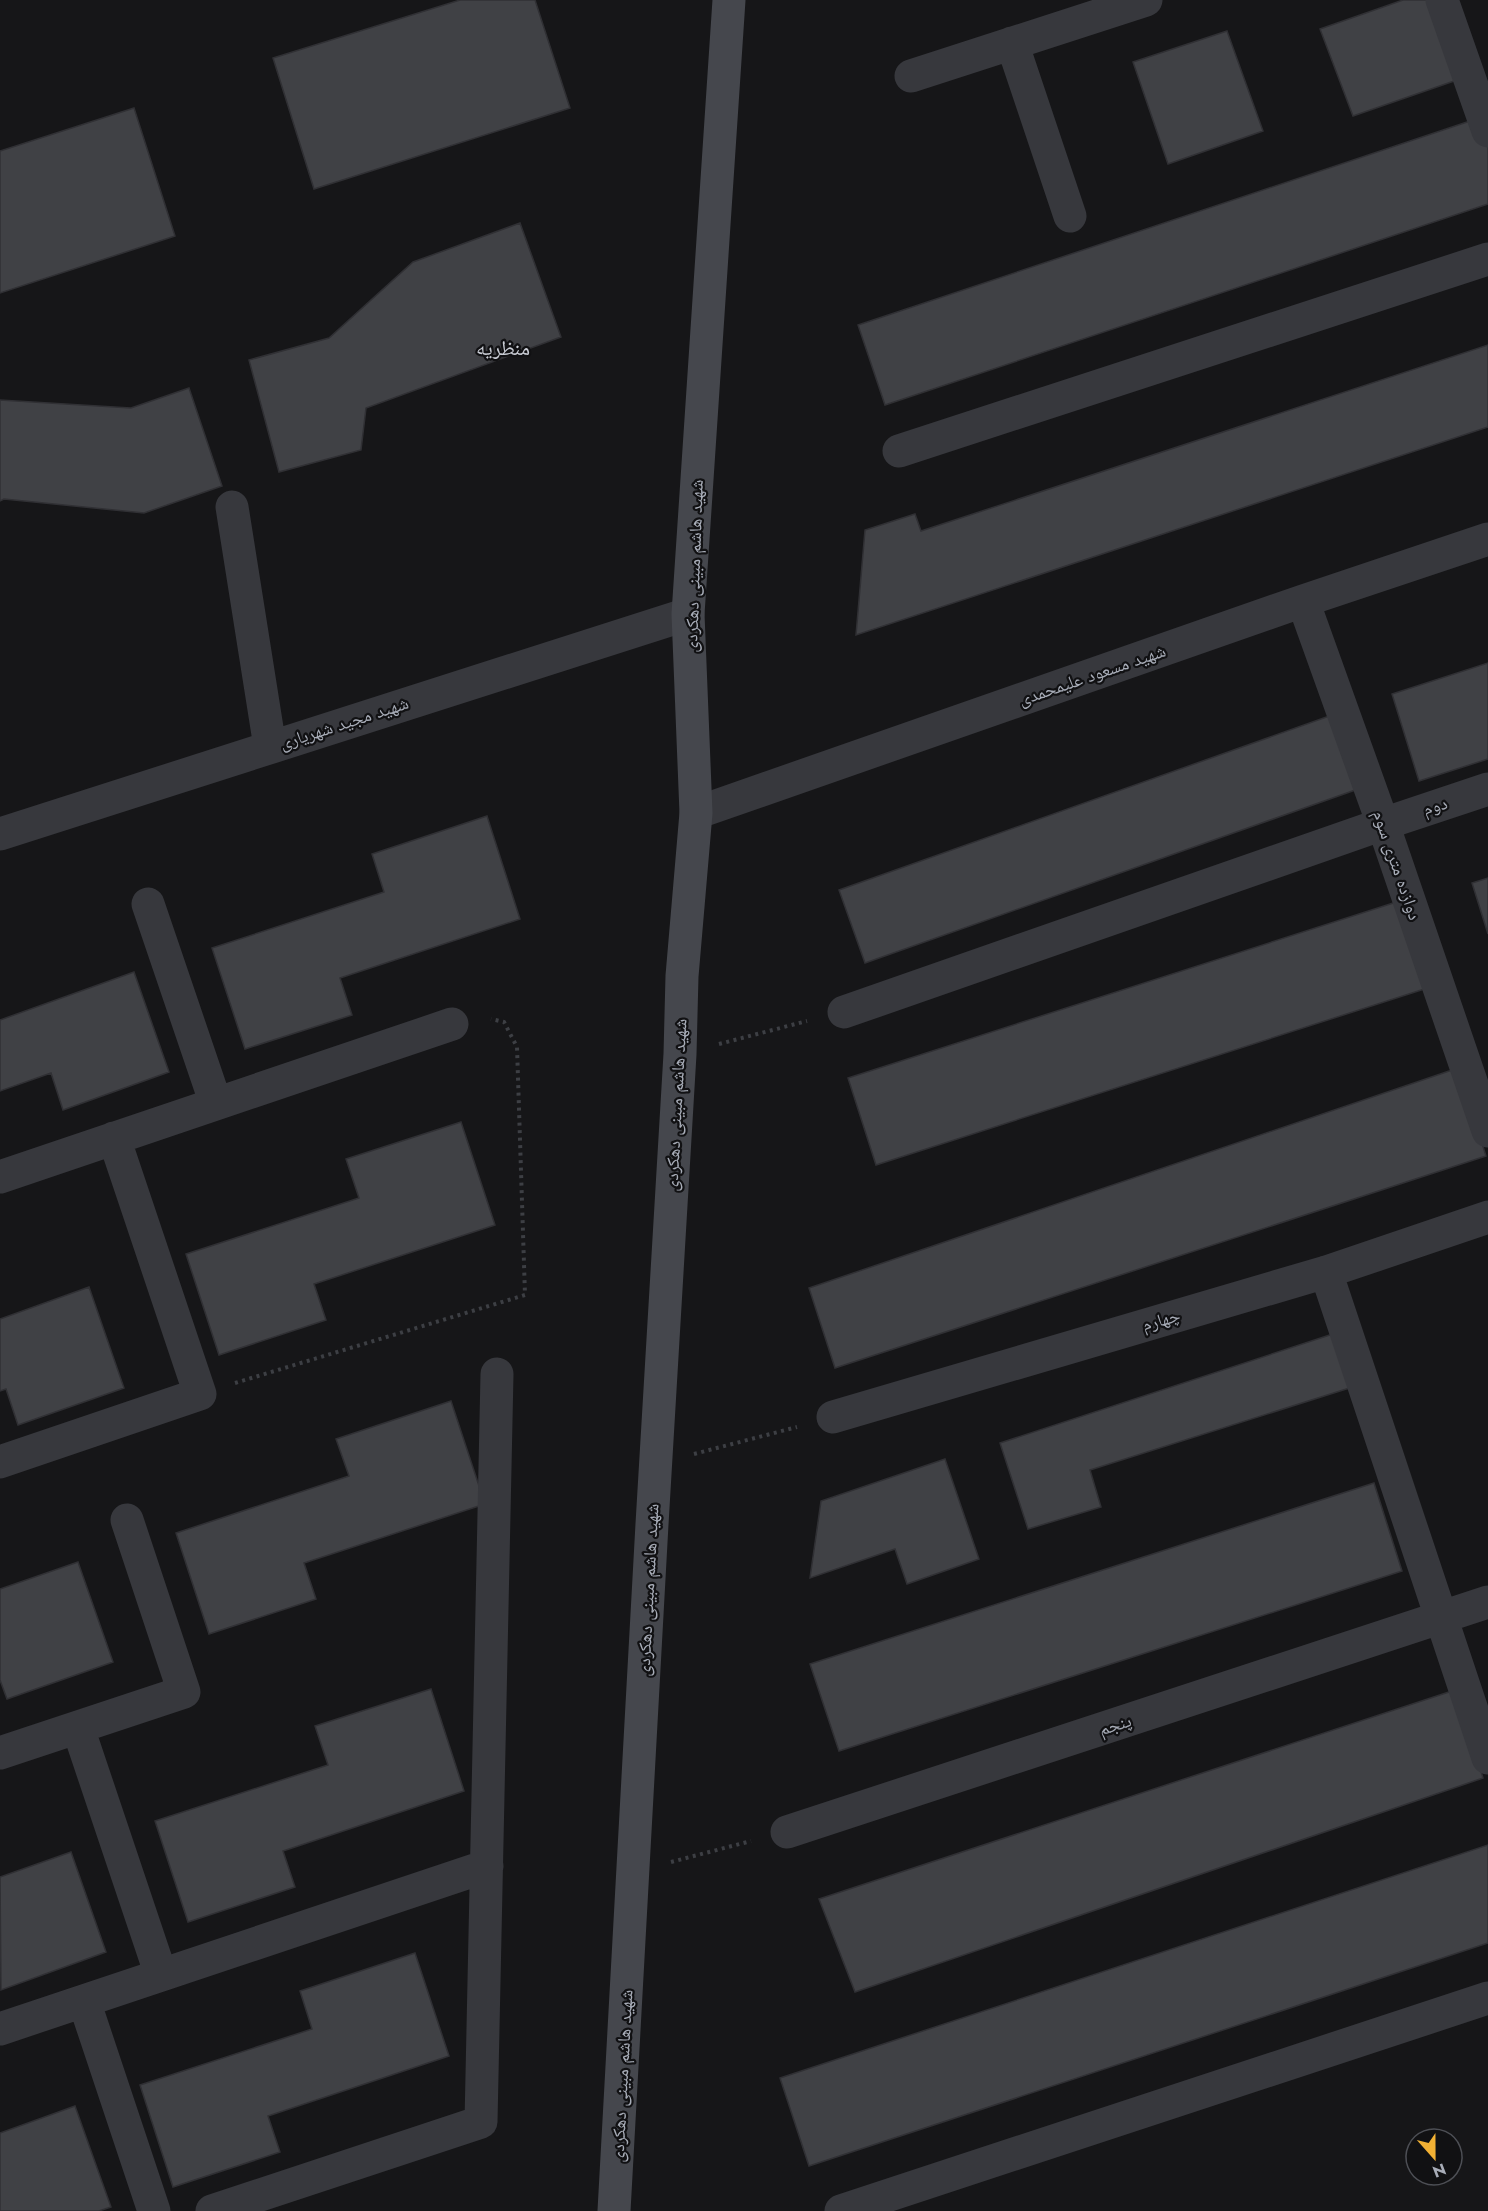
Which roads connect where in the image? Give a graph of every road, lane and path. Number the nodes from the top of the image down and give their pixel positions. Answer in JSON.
{"nodes":[{"id":1,"x":729,"y":0,"type":"edge"},
{"id":2,"x":1146,"y":0,"type":"edge"},
{"id":3,"x":1442,"y":0,"type":"edge"},
{"id":4,"x":1012,"y":44,"type":"junction"},
{"id":5,"x":911,"y":76,"type":"dead end"},
{"id":6,"x":1488,"y":130,"type":"edge"},
{"id":7,"x":1070,"y":216,"type":"dead end"},
{"id":8,"x":1488,"y":259,"type":"edge"},
{"id":9,"x":899,"y":452,"type":"dead end"},
{"id":10,"x":232,"y":507,"type":"dead end"},
{"id":11,"x":1488,"y":539,"type":"edge"},
{"id":12,"x":1303,"y":601,"type":"junction"},
{"id":13,"x":688,"y":614,"type":"junction"},
{"id":14,"x":270,"y":747,"type":"junction"},
{"id":15,"x":1488,"y":789,"type":"edge"},
{"id":16,"x":696,"y":813,"type":"junction"},
{"id":17,"x":1383,"y":824,"type":"junction"},
{"id":18,"x":0,"y":834,"type":"edge"},
{"id":19,"x":148,"y":904,"type":"dead end"},
{"id":20,"x":844,"y":1012,"type":"joint"},
{"id":21,"x":452,"y":1024,"type":"joint"},
{"id":22,"x":680,"y":1054,"type":"junction"},
{"id":23,"x":216,"y":1104,"type":"junction"},
{"id":24,"x":1488,"y":1131,"type":"edge"},
{"id":25,"x":114,"y":1138,"type":"junction"},
{"id":26,"x":0,"y":1177,"type":"edge"},
{"id":27,"x":1488,"y":1217,"type":"edge"},
{"id":28,"x":1326,"y":1272,"type":"junction"},
{"id":29,"x":497,"y":1374,"type":"dead end"},
{"id":30,"x":200,"y":1394,"type":"junction"},
{"id":31,"x":833,"y":1417,"type":"joint"},
{"id":32,"x":0,"y":1462,"type":"edge"},
{"id":33,"x":655,"y":1464,"type":"junction"},
{"id":34,"x":127,"y":1520,"type":"dead end"},
{"id":35,"x":1488,"y":1602,"type":"edge"},
{"id":36,"x":1442,"y":1618,"type":"junction"},
{"id":37,"x":78,"y":1728,"type":"junction"},
{"id":38,"x":0,"y":1753,"type":"edge"},
{"id":39,"x":1488,"y":1758,"type":"edge"},
{"id":40,"x":787,"y":1832,"type":"joint"},
{"id":41,"x":487,"y":1866,"type":"junction"},
{"id":42,"x":633,"y":1872,"type":"junction"},
{"id":43,"x":161,"y":1975,"type":"junction"},
{"id":44,"x":1488,"y":1998,"type":"edge"},
{"id":45,"x":84,"y":2001,"type":"junction"},
{"id":46,"x":0,"y":2029,"type":"edge"},
{"id":47,"x":154,"y":2211,"type":"edge"},
{"id":48,"x":212,"y":2211,"type":"edge"},
{"id":49,"x":614,"y":2211,"type":"edge"},
{"id":50,"x":841,"y":2211,"type":"edge"}],
"edges":[{"from":1,"to":13,"type":"main road","name":"شهید هاشم مبینی دهکردی"},
{"from":2,"to":4,"type":"street"},
{"from":3,"to":6,"type":"street"},
{"from":4,"to":5,"type":"street"},
{"from":4,"to":7,"type":"street"},
{"from":8,"to":9,"type":"street"},
{"from":10,"to":14,"type":"street"},
{"from":11,"to":12,"type":"street","name":"شهید مسعود علیمحمدی"},
{"from":12,"to":16,"type":"street","name":"شهید مسعود علیمحمدی"},
{"from":12,"to":17,"type":"street","name":"دوازده متری سوم"},
{"from":13,"to":14,"type":"street","name":"شهید مجید شهریاری"},
{"from":13,"to":16,"type":"main road","name":"شهید هاشم مبینی دهکردی"},
{"from":14,"to":18,"type":"street","name":"شهید مجید شهریاری"},
{"from":15,"to":17,"type":"street","name":"دوم"},
{"from":16,"to":22,"type":"main road","name":"شهید هاشم مبینی دهکردی"},
{"from":17,"to":20,"type":"street","name":"دوم"},
{"from":17,"to":24,"type":"street","name":"دوازده متری سوم"},
{"from":19,"to":23,"type":"street"},
{"from":20,"to":22,"type":"path"},
{"from":21,"to":23,"type":"street"},
{"from":21,"to":30,"type":"path"},
{"from":22,"to":33,"type":"main road","name":"شهید هاشم مبینی دهکردی"},
{"from":23,"to":25,"type":"street"},
{"from":25,"to":26,"type":"street"},
{"from":25,"to":30,"type":"street"},
{"from":27,"to":28,"type":"street","name":"چهارم"},
{"from":28,"to":31,"type":"street","name":"چهارم"},
{"from":28,"to":36,"type":"street"},
{"from":29,"to":41,"type":"street"},
{"from":30,"to":32,"type":"street"},
{"from":31,"to":33,"type":"path"},
{"from":33,"to":42,"type":"main road","name":"شهید هاشم مبینی دهکردی"},
{"from":34,"to":37,"type":"street"},
{"from":35,"to":36,"type":"street","name":"پنجم"},
{"from":36,"to":39,"type":"street"},
{"from":36,"to":40,"type":"street","name":"پنجم"},
{"from":37,"to":38,"type":"street"},
{"from":37,"to":43,"type":"street"},
{"from":40,"to":42,"type":"path"},
{"from":41,"to":43,"type":"street"},
{"from":41,"to":48,"type":"street"},
{"from":42,"to":49,"type":"main road","name":"شهید هاشم مبینی دهکردی"},
{"from":43,"to":45,"type":"street"},
{"from":44,"to":50,"type":"street"},
{"from":45,"to":46,"type":"street"},
{"from":45,"to":47,"type":"street"}]}
